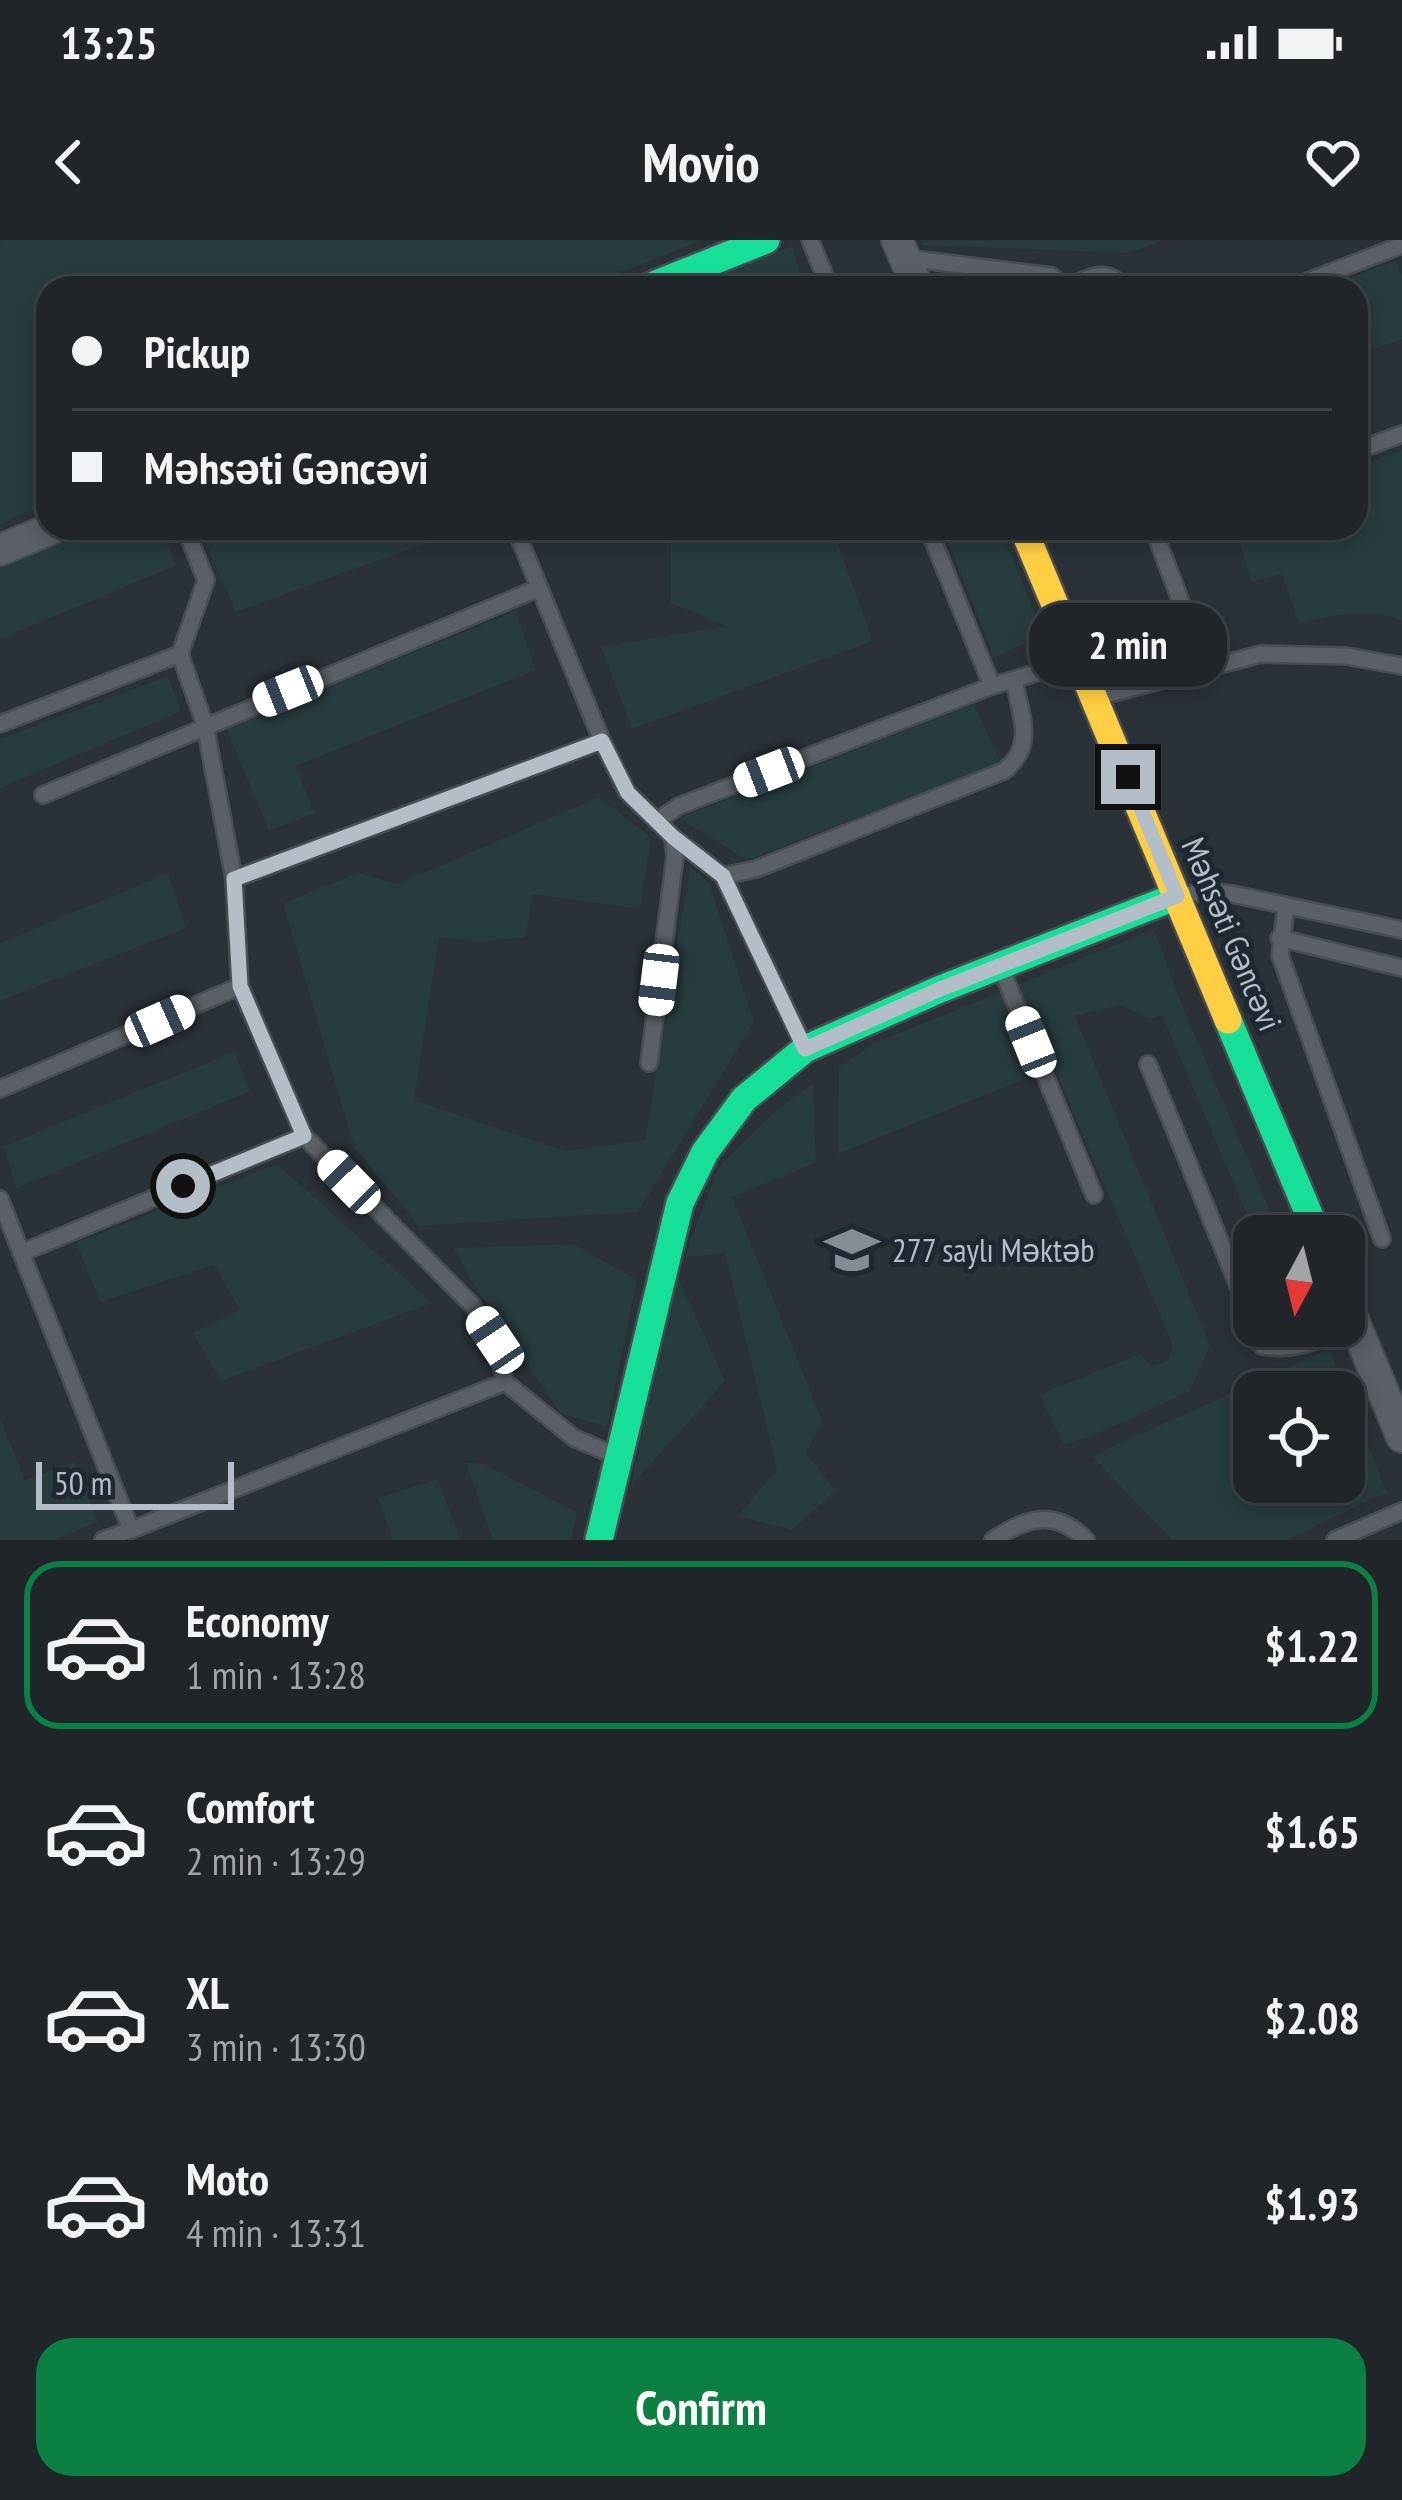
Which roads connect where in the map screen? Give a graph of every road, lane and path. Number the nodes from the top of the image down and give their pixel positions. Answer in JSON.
{"nodes":[{"id":1,"x":766,"y":240,"type":"edge"},
{"id":2,"x":810,"y":240,"type":"edge"},
{"id":3,"x":1402,"y":245,"type":"edge"},
{"id":4,"x":901,"y":249,"type":"edge"},
{"id":5,"x":676,"y":276,"type":"edge"},
{"id":6,"x":825,"y":276,"type":"edge"},
{"id":7,"x":1052,"y":276,"type":"edge"},
{"id":8,"x":1321,"y":276,"type":"edge"},
{"id":9,"x":1402,"y":434,"type":"edge"},
{"id":10,"x":1368,"y":447,"type":"edge"},
{"id":11,"x":36,"y":535,"type":"edge"},
{"id":12,"x":190,"y":540,"type":"edge"},
{"id":13,"x":520,"y":540,"type":"edge"},
{"id":14,"x":933,"y":540,"type":"edge"},
{"id":15,"x":1028,"y":540,"type":"edge"},
{"id":16,"x":1158,"y":540,"type":"edge"},
{"id":17,"x":0,"y":550,"type":"edge"},
{"id":18,"x":539,"y":589,"type":"junction"},
{"id":19,"x":180,"y":654,"type":"junction"},
{"id":20,"x":1080,"y":660,"type":"junction"},
{"id":21,"x":1402,"y":666,"type":"edge"},
{"id":22,"x":1014,"y":680,"type":"junction"},
{"id":23,"x":992,"y":686,"type":"junction"},
{"id":24,"x":1095,"y":698,"type":"junction"},
{"id":25,"x":0,"y":724,"type":"edge"},
{"id":26,"x":205,"y":725,"type":"junction"},
{"id":27,"x":602,"y":741,"type":"junction"},
{"id":28,"x":43,"y":795,"type":"dead end"},
{"id":29,"x":657,"y":821,"type":"junction"},
{"id":30,"x":673,"y":837,"type":"junction"},
{"id":31,"x":723,"y":876,"type":"junction"},
{"id":32,"x":234,"y":879,"type":"junction"},
{"id":33,"x":1177,"y":896,"type":"junction"},
{"id":34,"x":1286,"y":906,"type":"junction"},
{"id":35,"x":1402,"y":930,"type":"edge"},
{"id":36,"x":1280,"y":938,"type":"junction"},
{"id":37,"x":999,"y":966,"type":"junction"},
{"id":38,"x":1402,"y":968,"type":"edge"},
{"id":39,"x":240,"y":986,"type":"junction"},
{"id":40,"x":805,"y":1049,"type":"junction"},
{"id":41,"x":649,"y":1063,"type":"dead end"},
{"id":42,"x":1148,"y":1064,"type":"dead end"},
{"id":43,"x":0,"y":1089,"type":"edge"},
{"id":44,"x":304,"y":1136,"type":"junction"},
{"id":45,"x":1094,"y":1195,"type":"dead end"},
{"id":46,"x":0,"y":1199,"type":"edge"},
{"id":47,"x":1309,"y":1215,"type":"edge"},
{"id":48,"x":1382,"y":1239,"type":"dead end"},
{"id":49,"x":21,"y":1253,"type":"junction"},
{"id":50,"x":1233,"y":1274,"type":"edge"},
{"id":51,"x":1365,"y":1347,"type":"edge"},
{"id":52,"x":505,"y":1382,"type":"junction"},
{"id":53,"x":1402,"y":1437,"type":"edge"},
{"id":54,"x":616,"y":1456,"type":"junction"},
{"id":55,"x":1402,"y":1511,"type":"edge"},
{"id":56,"x":131,"y":1530,"type":"junction"},
{"id":57,"x":103,"y":1540,"type":"edge"},
{"id":58,"x":599,"y":1540,"type":"edge"},
{"id":59,"x":993,"y":1540,"type":"edge"},
{"id":60,"x":1086,"y":1540,"type":"edge"},
{"id":61,"x":1335,"y":1540,"type":"edge"}],
"edges":[{"from":1,"to":5,"type":"street"},
{"from":2,"to":6,"type":"lane"},
{"from":3,"to":8,"type":"lane"},
{"from":4,"to":7,"type":"lane"},
{"from":9,"to":10,"type":"lane"},
{"from":11,"to":17,"type":"street"},
{"from":12,"to":19,"type":"lane"},
{"from":13,"to":18,"type":"lane"},
{"from":14,"to":23,"type":"lane"},
{"from":15,"to":20,"type":"street","name":"Məhsəti Gəncəvi"},
{"from":16,"to":20,"type":"lane"},
{"from":18,"to":26,"type":"lane"},
{"from":18,"to":27,"type":"lane"},
{"from":19,"to":25,"type":"lane"},
{"from":19,"to":26,"type":"lane"},
{"from":20,"to":22,"type":"lane"},
{"from":20,"to":24,"type":"street","name":"Məhsəti Gəncəvi"},
{"from":21,"to":24,"type":"lane"},
{"from":22,"to":23,"type":"lane"},
{"from":22,"to":31,"type":"lane"},
{"from":23,"to":29,"type":"lane"},
{"from":24,"to":33,"type":"street","name":"Məhsəti Gəncəvi"},
{"from":26,"to":28,"type":"lane"},
{"from":26,"to":32,"type":"lane"},
{"from":27,"to":29,"type":"lane"},
{"from":27,"to":32,"type":"lane"},
{"from":29,"to":30,"type":"lane"},
{"from":30,"to":31,"type":"lane"},
{"from":30,"to":41,"type":"lane"},
{"from":31,"to":40,"type":"lane"},
{"from":32,"to":39,"type":"lane"},
{"from":33,"to":34,"type":"lane"},
{"from":33,"to":37,"type":"street"},
{"from":33,"to":47,"type":"street","name":"Məhsəti Gəncəvi"},
{"from":34,"to":35,"type":"lane"},
{"from":34,"to":36,"type":"lane"},
{"from":36,"to":38,"type":"lane"},
{"from":36,"to":48,"type":"lane"},
{"from":37,"to":40,"type":"street"},
{"from":37,"to":45,"type":"lane"},
{"from":39,"to":43,"type":"lane"},
{"from":39,"to":44,"type":"lane"},
{"from":40,"to":54,"type":"street"},
{"from":42,"to":50,"type":"lane"},
{"from":44,"to":49,"type":"lane"},
{"from":44,"to":52,"type":"lane"},
{"from":46,"to":49,"type":"lane"},
{"from":49,"to":56,"type":"lane"},
{"from":51,"to":53,"type":"street"},
{"from":52,"to":54,"type":"lane"},
{"from":52,"to":56,"type":"lane"},
{"from":54,"to":58,"type":"street"},
{"from":55,"to":61,"type":"lane"},
{"from":56,"to":57,"type":"lane"},
{"from":59,"to":60,"type":"lane"}]}
